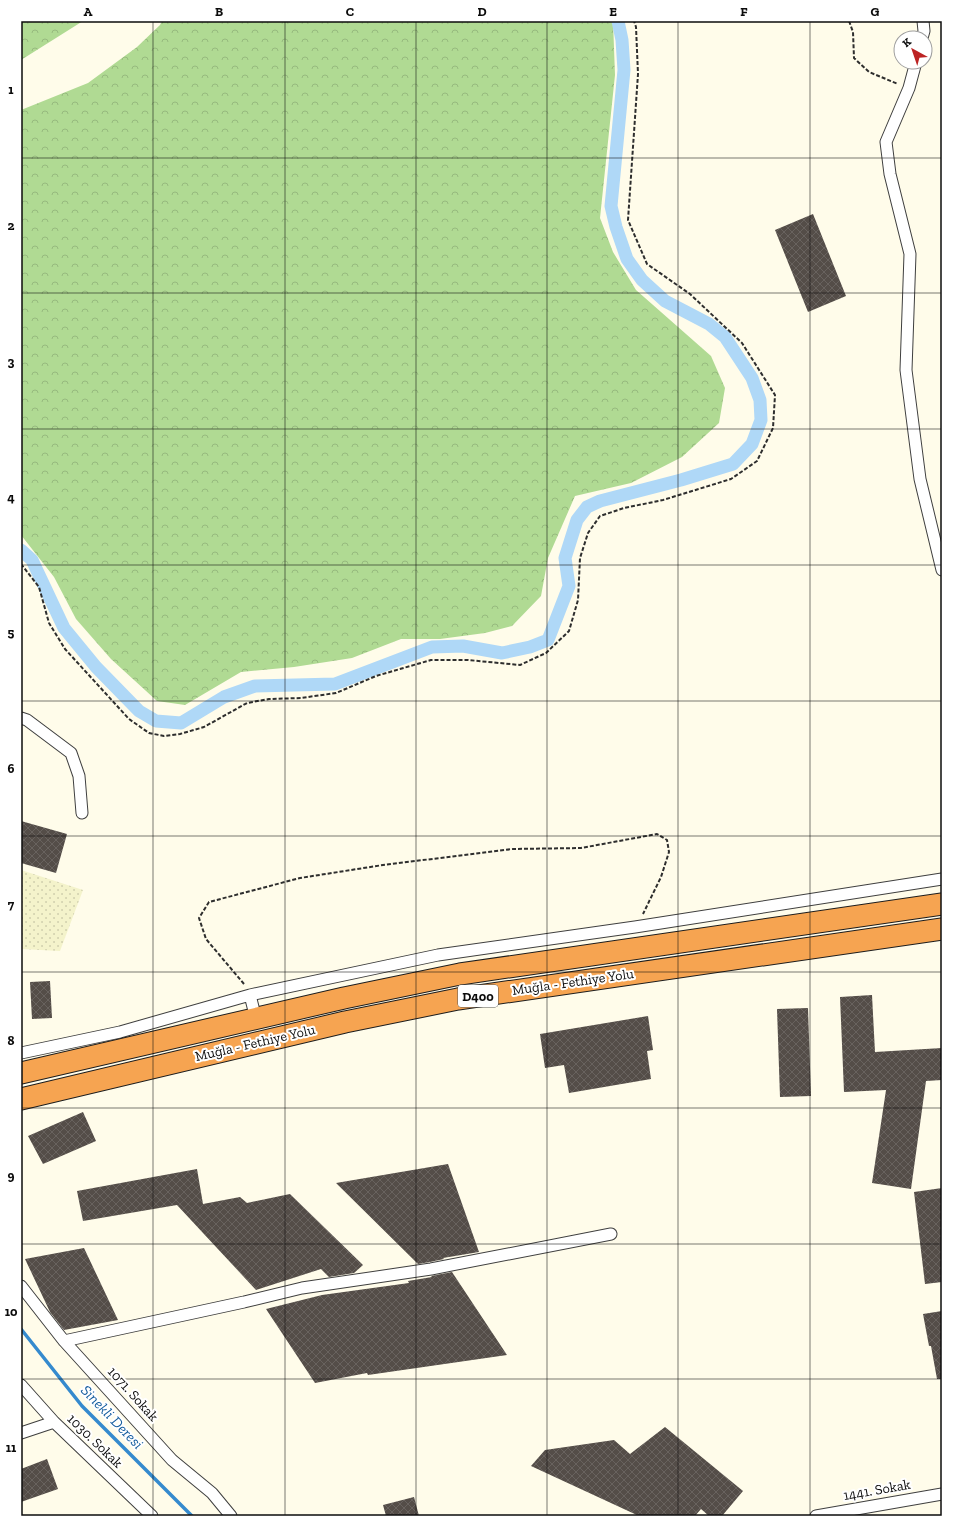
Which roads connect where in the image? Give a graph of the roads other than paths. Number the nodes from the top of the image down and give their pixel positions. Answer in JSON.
{"nodes":[{"id":1,"x":914,"y":70,"type":"edge"},
{"id":2,"x":942,"y":570,"type":"edge"},
{"id":3,"x":21,"y":718,"type":"edge"},
{"id":4,"x":82,"y":813,"type":"dead end"},
{"id":5,"x":942,"y":879,"type":"edge"},
{"id":6,"x":942,"y":904,"type":"edge"},
{"id":7,"x":942,"y":928,"type":"edge"},
{"id":8,"x":250,"y":995,"type":"junction"},
{"id":9,"x":256,"y":1018,"type":"junction"},
{"id":10,"x":21,"y":1053,"type":"edge"},
{"id":11,"x":21,"y":1073,"type":"edge"},
{"id":12,"x":21,"y":1099,"type":"edge"},
{"id":13,"x":611,"y":1234,"type":"dead end"},
{"id":14,"x":21,"y":1286,"type":"edge"},
{"id":15,"x":64,"y":1341,"type":"junction"},
{"id":16,"x":21,"y":1385,"type":"edge"},
{"id":17,"x":54,"y":1422,"type":"junction"},
{"id":18,"x":21,"y":1433,"type":"edge"},
{"id":19,"x":942,"y":1494,"type":"edge"},
{"id":20,"x":152,"y":1516,"type":"edge"},
{"id":21,"x":231,"y":1516,"type":"edge"},
{"id":22,"x":816,"y":1516,"type":"edge"}],
"edges":[{"from":1,"to":2,"type":"street"},
{"from":3,"to":4,"type":"street"},
{"from":5,"to":8,"type":"street"},
{"from":6,"to":9,"type":"highway","name":"Muğla - Fethiye Yolu","number":"D400"},
{"from":7,"to":12,"type":"highway","name":"Muğla - Fethiye Yolu","number":"D400"},
{"from":8,"to":9,"type":"street"},
{"from":8,"to":10,"type":"street"},
{"from":9,"to":11,"type":"highway","name":"Muğla - Fethiye Yolu","number":"D400"},
{"from":13,"to":15,"type":"street"},
{"from":14,"to":15,"type":"street","name":"1071. Sokak"},
{"from":15,"to":21,"type":"street","name":"1071. Sokak"},
{"from":16,"to":17,"type":"street","name":"1030. Sokak"},
{"from":17,"to":18,"type":"street"},
{"from":17,"to":20,"type":"street","name":"1030. Sokak"},
{"from":19,"to":22,"type":"street","name":"1441. Sokak"}]}
